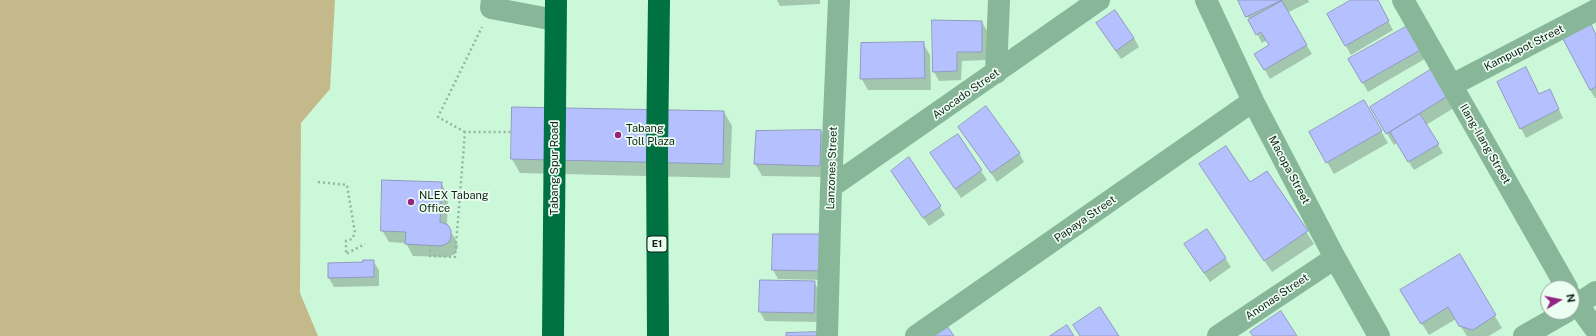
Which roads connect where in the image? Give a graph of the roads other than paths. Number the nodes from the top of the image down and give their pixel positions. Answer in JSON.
{"nodes":[{"id":1,"x":659,"y":0,"type":"edge"},
{"id":2,"x":839,"y":0,"type":"edge"},
{"id":3,"x":999,"y":0,"type":"edge"},
{"id":4,"x":1099,"y":0,"type":"edge"},
{"id":5,"x":1206,"y":0,"type":"edge"},
{"id":6,"x":1403,"y":0,"type":"edge"},
{"id":7,"x":492,"y":4,"type":"edge"},
{"id":8,"x":556,"y":10,"type":"edge"},
{"id":9,"x":1594,"y":15,"type":"edge"},
{"id":10,"x":996,"y":73,"type":"junction"},
{"id":11,"x":1452,"y":85,"type":"junction"},
{"id":12,"x":1253,"y":101,"type":"junction"},
{"id":13,"x":831,"y":187,"type":"junction"},
{"id":14,"x":1335,"y":258,"type":"junction"},
{"id":15,"x":1559,"y":280,"type":"edge"},
{"id":16,"x":1596,"y":292,"type":"edge"},
{"id":17,"x":1580,"y":298,"type":"edge"},
{"id":18,"x":1580,"y":312,"type":"edge"},
{"id":19,"x":1546,"y":320,"type":"edge"},
{"id":20,"x":1596,"y":330,"type":"edge"},
{"id":21,"x":553,"y":336,"type":"edge"},
{"id":22,"x":658,"y":336,"type":"edge"},
{"id":23,"x":827,"y":336,"type":"edge"},
{"id":24,"x":916,"y":336,"type":"edge"},
{"id":25,"x":1218,"y":336,"type":"edge"},
{"id":26,"x":1379,"y":336,"type":"edge"},
{"id":27,"x":1524,"y":336,"type":"edge"}],
"edges":[{"from":1,"to":22,"type":"highway","number":"E1"},
{"from":2,"to":13,"type":"street","name":"Lanzones Street"},
{"from":3,"to":10,"type":"street"},
{"from":4,"to":10,"type":"street","name":"Avocado Street"},
{"from":5,"to":12,"type":"street","name":"Macopa Street"},
{"from":6,"to":11,"type":"street","name":"Ilang-Ilang Street"},
{"from":7,"to":8,"type":"street"},
{"from":8,"to":21,"type":"highway","name":"Tabang Spur Road"},
{"from":9,"to":11,"type":"street","name":"Kampupot Street"},
{"from":10,"to":13,"type":"street","name":"Avocado Street"},
{"from":11,"to":15,"type":"street","name":"Ilang-Ilang Street"},
{"from":12,"to":14,"type":"street","name":"Macopa Street"},
{"from":12,"to":24,"type":"street","name":"Papaya Street"},
{"from":13,"to":23,"type":"street","name":"Lanzones Street"},
{"from":14,"to":25,"type":"street","name":"Anonas Street"},
{"from":14,"to":26,"type":"street","name":"Macopa Street"},
{"from":16,"to":17,"type":"street"},
{"from":18,"to":20,"type":"street","name":"Ilang-Ilang Street"},
{"from":19,"to":27,"type":"street"}]}
